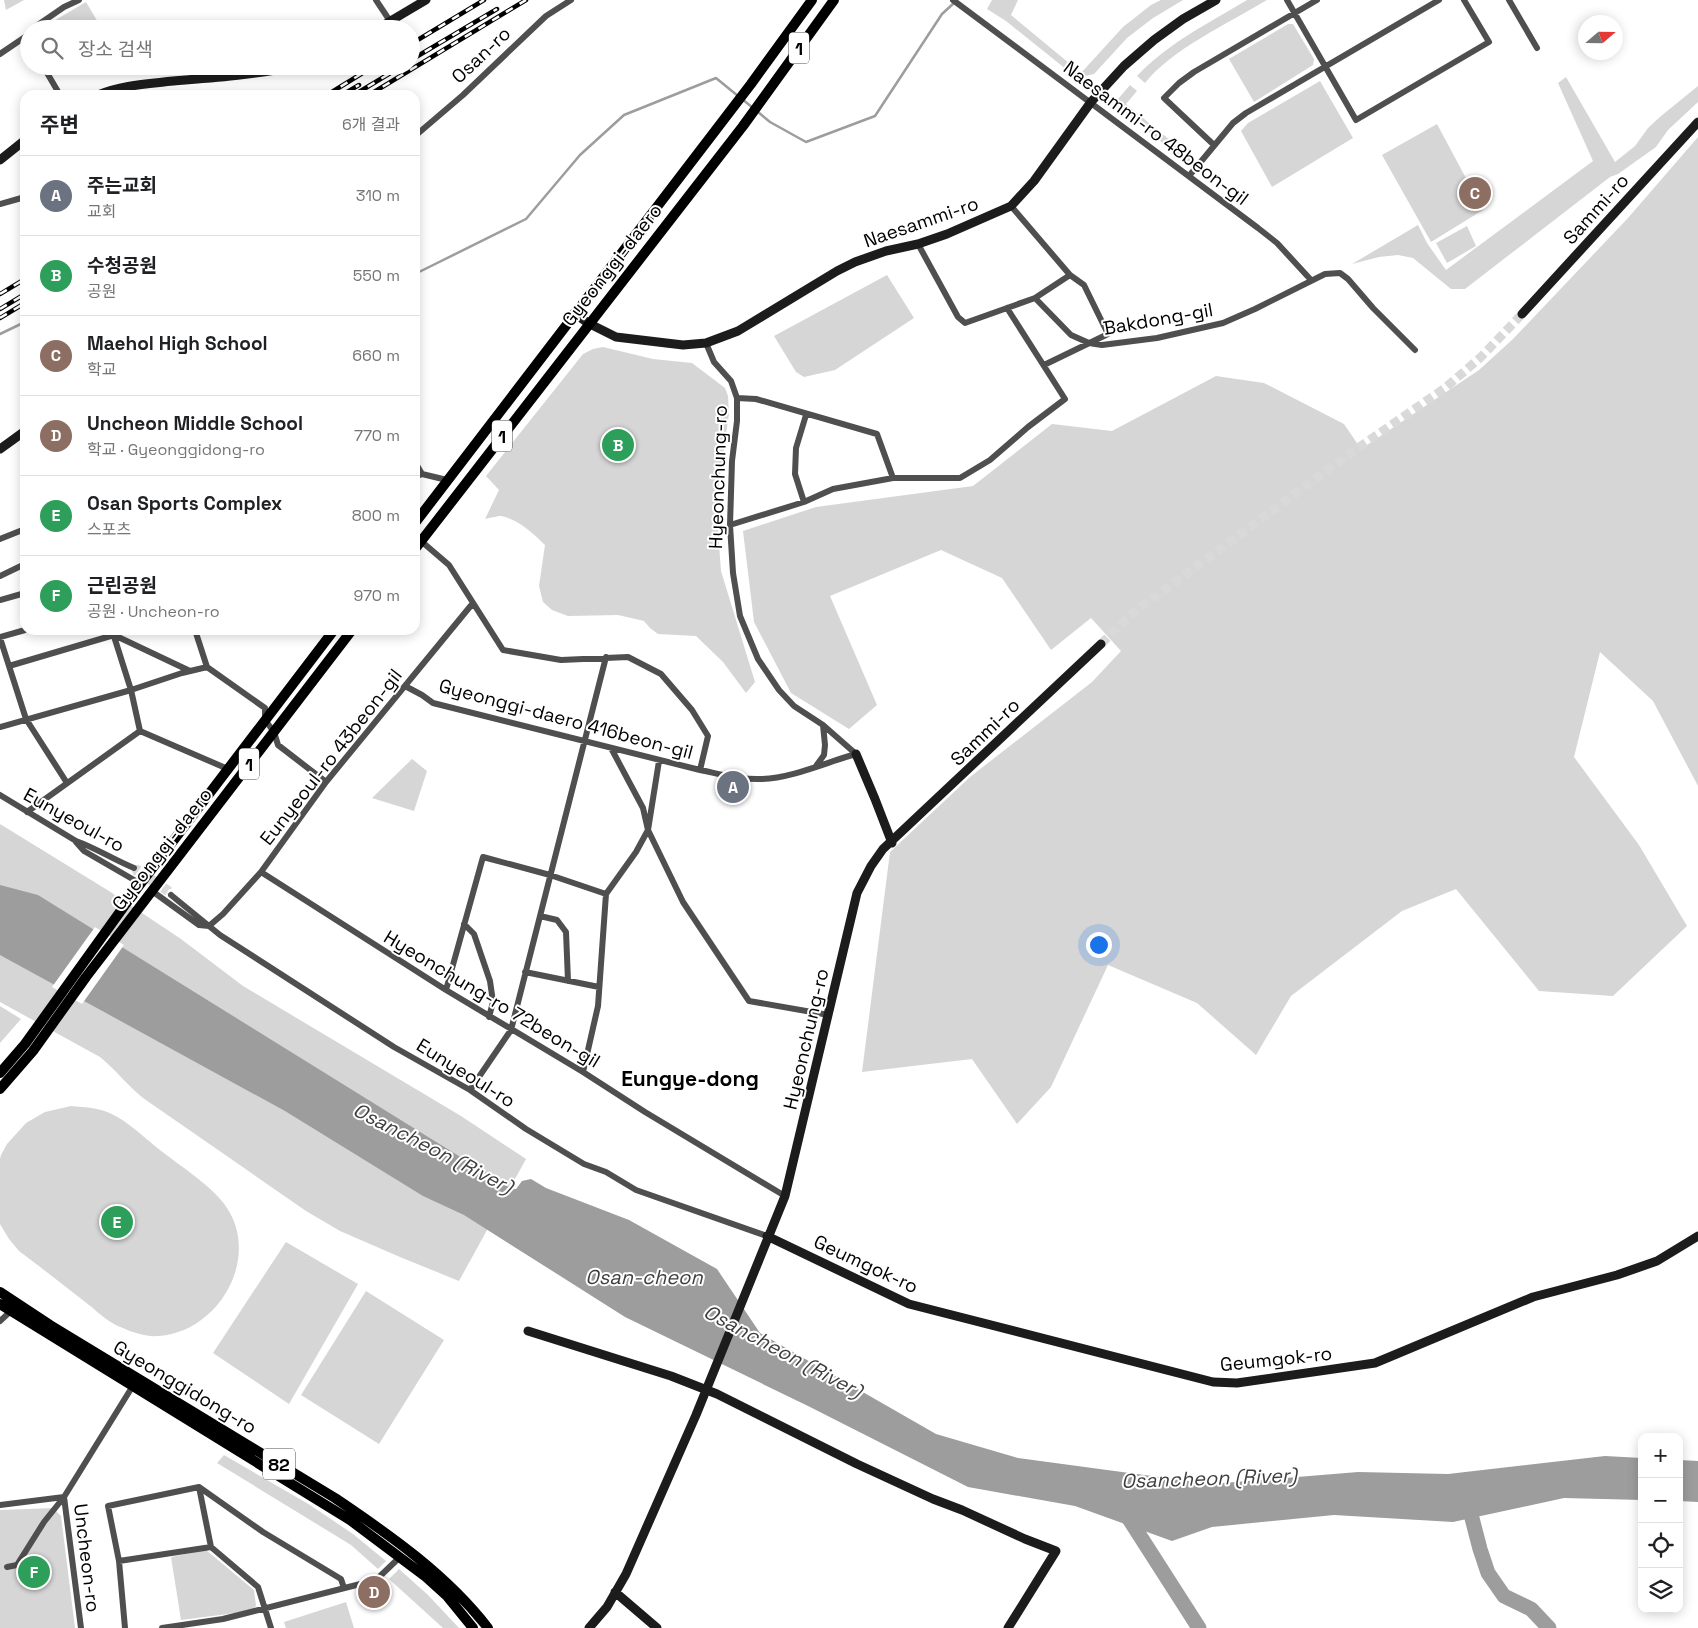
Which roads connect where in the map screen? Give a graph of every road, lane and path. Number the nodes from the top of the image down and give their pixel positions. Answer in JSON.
{"nodes":[{"id":1,"x":79,"y":0,"type":"edge"},
{"id":2,"x":376,"y":0,"type":"edge"},
{"id":3,"x":426,"y":0,"type":"edge"},
{"id":4,"x":572,"y":0,"type":"edge"},
{"id":5,"x":812,"y":0,"type":"edge"},
{"id":6,"x":834,"y":0,"type":"edge"},
{"id":7,"x":953,"y":0,"type":"edge"},
{"id":8,"x":1216,"y":0,"type":"edge"},
{"id":9,"x":1287,"y":0,"type":"edge"},
{"id":10,"x":1317,"y":0,"type":"edge"},
{"id":11,"x":1439,"y":0,"type":"edge"},
{"id":12,"x":1464,"y":0,"type":"edge"},
{"id":13,"x":1509,"y":0,"type":"edge"},
{"id":14,"x":1294,"y":13,"type":"junction"},
{"id":15,"x":45,"y":20,"type":"edge"},
{"id":16,"x":389,"y":20,"type":"edge"},
{"id":17,"x":392,"y":20,"type":"edge"},
{"id":18,"x":20,"y":43,"type":"edge"},
{"id":19,"x":1537,"y":48,"type":"dead end"},
{"id":20,"x":0,"y":54,"type":"edge"},
{"id":21,"x":1324,"y":66,"type":"junction"},
{"id":22,"x":48,"y":75,"type":"edge"},
{"id":23,"x":238,"y":75,"type":"edge"},
{"id":24,"x":57,"y":90,"type":"edge"},
{"id":25,"x":109,"y":90,"type":"edge"},
{"id":26,"x":1091,"y":102,"type":"junction"},
{"id":27,"x":1696,"y":124,"type":"edge"},
{"id":28,"x":420,"y":132,"type":"edge"},
{"id":29,"x":20,"y":144,"type":"edge"},
{"id":30,"x":1214,"y":145,"type":"junction"},
{"id":31,"x":0,"y":160,"type":"edge"},
{"id":32,"x":1189,"y":176,"type":"junction"},
{"id":33,"x":20,"y":198,"type":"edge"},
{"id":34,"x":0,"y":204,"type":"edge"},
{"id":35,"x":1011,"y":206,"type":"junction"},
{"id":36,"x":918,"y":244,"type":"junction"},
{"id":37,"x":1070,"y":275,"type":"junction"},
{"id":38,"x":1311,"y":280,"type":"junction"},
{"id":39,"x":1034,"y":298,"type":"junction"},
{"id":40,"x":1007,"y":308,"type":"junction"},
{"id":41,"x":574,"y":313,"type":"junction"},
{"id":42,"x":1522,"y":314,"type":"tunnel mouth"},
{"id":43,"x":588,"y":324,"type":"junction"},
{"id":44,"x":1089,"y":343,"type":"junction"},
{"id":45,"x":706,"y":344,"type":"junction"},
{"id":46,"x":1415,"y":350,"type":"dead end"},
{"id":47,"x":1044,"y":365,"type":"junction"},
{"id":48,"x":738,"y":398,"type":"junction"},
{"id":49,"x":806,"y":415,"type":"junction"},
{"id":50,"x":20,"y":438,"type":"edge"},
{"id":51,"x":0,"y":449,"type":"edge"},
{"id":52,"x":420,"y":476,"type":"edge"},
{"id":53,"x":893,"y":478,"type":"junction"},
{"id":54,"x":448,"y":480,"type":"junction"},
{"id":55,"x":804,"y":502,"type":"junction"},
{"id":56,"x":420,"y":516,"type":"edge"},
{"id":57,"x":730,"y":525,"type":"junction"},
{"id":58,"x":20,"y":531,"type":"edge"},
{"id":59,"x":0,"y":539,"type":"edge"},
{"id":60,"x":420,"y":542,"type":"edge"},
{"id":61,"x":420,"y":546,"type":"edge"},
{"id":62,"x":20,"y":566,"type":"edge"},
{"id":63,"x":0,"y":576,"type":"edge"},
{"id":64,"x":20,"y":594,"type":"edge"},
{"id":65,"x":0,"y":600,"type":"edge"},
{"id":66,"x":473,"y":603,"type":"junction"},
{"id":67,"x":20,"y":631,"type":"edge"},
{"id":68,"x":107,"y":635,"type":"edge"},
{"id":69,"x":114,"y":635,"type":"edge"},
{"id":70,"x":117,"y":635,"type":"edge"},
{"id":71,"x":197,"y":635,"type":"edge"},
{"id":72,"x":330,"y":635,"type":"edge"},
{"id":73,"x":348,"y":635,"type":"edge"},
{"id":74,"x":0,"y":637,"type":"edge"},
{"id":75,"x":1100,"y":644,"type":"tunnel mouth"},
{"id":76,"x":606,"y":658,"type":"junction"},
{"id":77,"x":9,"y":666,"type":"junction"},
{"id":78,"x":207,"y":666,"type":"junction"},
{"id":79,"x":190,"y":671,"type":"junction"},
{"id":80,"x":405,"y":686,"type":"junction"},
{"id":81,"x":131,"y":690,"type":"junction"},
{"id":82,"x":26,"y":719,"type":"junction"},
{"id":83,"x":265,"y":720,"type":"junction"},
{"id":84,"x":823,"y":725,"type":"junction"},
{"id":85,"x":0,"y":727,"type":"edge"},
{"id":86,"x":140,"y":731,"type":"junction"},
{"id":87,"x":274,"y":732,"type":"junction"},
{"id":88,"x":584,"y":742,"type":"junction"},
{"id":89,"x":611,"y":748,"type":"junction"},
{"id":90,"x":856,"y":754,"type":"junction"},
{"id":91,"x":659,"y":760,"type":"junction"},
{"id":92,"x":815,"y":766,"type":"junction"},
{"id":93,"x":228,"y":769,"type":"junction"},
{"id":94,"x":700,"y":770,"type":"junction"},
{"id":95,"x":326,"y":782,"type":"junction"},
{"id":96,"x":66,"y":783,"type":"junction"},
{"id":97,"x":0,"y":795,"type":"edge"},
{"id":98,"x":27,"y":812,"type":"junction"},
{"id":99,"x":648,"y":830,"type":"junction"},
{"id":100,"x":76,"y":841,"type":"junction"},
{"id":101,"x":892,"y":843,"type":"junction"},
{"id":102,"x":134,"y":868,"type":"tunnel mouth"},
{"id":103,"x":261,"y":872,"type":"junction"},
{"id":104,"x":550,"y":876,"type":"junction"},
{"id":105,"x":138,"y":888,"type":"junction"},
{"id":106,"x":149,"y":894,"type":"junction"},
{"id":107,"x":606,"y":894,"type":"junction"},
{"id":108,"x":171,"y":895,"type":"dead end"},
{"id":109,"x":540,"y":916,"type":"junction"},
{"id":110,"x":464,"y":924,"type":"junction"},
{"id":111,"x":209,"y":926,"type":"junction"},
{"id":112,"x":525,"y":972,"type":"junction"},
{"id":113,"x":568,"y":981,"type":"junction"},
{"id":114,"x":599,"y":987,"type":"junction"},
{"id":115,"x":446,"y":990,"type":"junction"},
{"id":116,"x":829,"y":1014,"type":"junction"},
{"id":117,"x":489,"y":1017,"type":"junction"},
{"id":118,"x":511,"y":1030,"type":"junction"},
{"id":119,"x":29,"y":1048,"type":"junction"},
{"id":120,"x":583,"y":1072,"type":"junction"},
{"id":121,"x":0,"y":1073,"type":"edge"},
{"id":122,"x":0,"y":1089,"type":"edge"},
{"id":123,"x":470,"y":1090,"type":"junction"},
{"id":124,"x":785,"y":1196,"type":"junction"},
{"id":125,"x":767,"y":1236,"type":"junction"},
{"id":126,"x":1698,"y":1236,"type":"edge"},
{"id":127,"x":0,"y":1292,"type":"edge"},
{"id":128,"x":0,"y":1304,"type":"edge"},
{"id":129,"x":14,"y":1308,"type":"junction"},
{"id":130,"x":0,"y":1321,"type":"edge"},
{"id":131,"x":528,"y":1331,"type":"dead end"},
{"id":132,"x":135,"y":1382,"type":"junction"},
{"id":133,"x":199,"y":1487,"type":"junction"},
{"id":134,"x":64,"y":1496,"type":"junction"},
{"id":135,"x":0,"y":1504,"type":"edge"},
{"id":136,"x":211,"y":1547,"type":"junction"},
{"id":137,"x":400,"y":1557,"type":"junction"},
{"id":138,"x":119,"y":1561,"type":"junction"},
{"id":139,"x":6,"y":1567,"type":"dead end"},
{"id":140,"x":344,"y":1588,"type":"junction"},
{"id":141,"x":616,"y":1592,"type":"junction"},
{"id":142,"x":266,"y":1609,"type":"junction"},
{"id":143,"x":223,"y":1619,"type":"junction"},
{"id":144,"x":176,"y":1627,"type":"edge"},
{"id":145,"x":81,"y":1628,"type":"edge"},
{"id":146,"x":125,"y":1628,"type":"edge"},
{"id":147,"x":162,"y":1628,"type":"edge"},
{"id":148,"x":224,"y":1628,"type":"edge"},
{"id":149,"x":271,"y":1628,"type":"edge"},
{"id":150,"x":473,"y":1628,"type":"edge"},
{"id":151,"x":488,"y":1628,"type":"edge"},
{"id":152,"x":589,"y":1628,"type":"edge"},
{"id":153,"x":657,"y":1628,"type":"edge"},
{"id":154,"x":1008,"y":1628,"type":"edge"}],
"edges":[{"from":1,"to":15,"type":"street"},
{"from":2,"to":16,"type":"street"},
{"from":3,"to":17,"type":"street"},
{"from":4,"to":28,"type":"street","name":"Osan-ro"},
{"from":5,"to":41,"type":"main road","name":"Gyeonggi-daero","number":"1"},
{"from":6,"to":43,"type":"main road","name":"Gyeonggi-daero","number":"1"},
{"from":7,"to":26,"type":"street","name":"Naesammi-ro 48beon-gil"},
{"from":8,"to":26,"type":"street","name":"Naesammi-ro"},
{"from":9,"to":14,"type":"street"},
{"from":10,"to":14,"type":"street"},
{"from":11,"to":21,"type":"street"},
{"from":12,"to":21,"type":"street"},
{"from":13,"to":19,"type":"street"},
{"from":14,"to":21,"type":"street"},
{"from":14,"to":30,"type":"street"},
{"from":18,"to":20,"type":"street"},
{"from":21,"to":30,"type":"street"},
{"from":22,"to":24,"type":"street"},
{"from":23,"to":25,"type":"street"},
{"from":26,"to":32,"type":"street","name":"Naesammi-ro 48beon-gil"},
{"from":26,"to":35,"type":"street","name":"Naesammi-ro"},
{"from":27,"to":42,"type":"street","name":"Sammi-ro"},
{"from":29,"to":31,"type":"street"},
{"from":30,"to":32,"type":"street"},
{"from":32,"to":38,"type":"street","name":"Naesammi-ro 48beon-gil"},
{"from":33,"to":34,"type":"street"},
{"from":35,"to":36,"type":"street","name":"Naesammi-ro"},
{"from":35,"to":37,"type":"street"},
{"from":36,"to":40,"type":"street"},
{"from":36,"to":45,"type":"street","name":"Naesammi-ro"},
{"from":37,"to":39,"type":"street"},
{"from":37,"to":44,"type":"street"},
{"from":38,"to":44,"type":"street","name":"Bakdong-gil"},
{"from":38,"to":46,"type":"street","name":"Bakdong-gil"},
{"from":39,"to":40,"type":"street"},
{"from":39,"to":44,"type":"street","name":"Bakdong-gil"},
{"from":40,"to":47,"type":"street"},
{"from":41,"to":43,"type":"street","name":"Naesammi-ro"},
{"from":41,"to":54,"type":"main road","name":"Gyeonggi-daero","number":"1"},
{"from":43,"to":45,"type":"street","name":"Naesammi-ro"},
{"from":43,"to":60,"type":"main road","name":"Gyeonggi-daero","number":"1"},
{"from":44,"to":47,"type":"street"},
{"from":45,"to":48,"type":"street","name":"Hyeonchung-ro"},
{"from":47,"to":53,"type":"street"},
{"from":48,"to":49,"type":"street"},
{"from":48,"to":57,"type":"street","name":"Hyeonchung-ro"},
{"from":49,"to":53,"type":"street"},
{"from":49,"to":55,"type":"street"},
{"from":50,"to":51,"type":"street"},
{"from":52,"to":54,"type":"street"},
{"from":53,"to":55,"type":"street"},
{"from":54,"to":56,"type":"main road","name":"Gyeonggi-daero","number":"1"},
{"from":55,"to":57,"type":"street"},
{"from":57,"to":84,"type":"street","name":"Hyeonchung-ro"},
{"from":58,"to":59,"type":"street"},
{"from":61,"to":66,"type":"street","name":"Gyeonggi-daero 416beon-gil"},
{"from":62,"to":63,"type":"street"},
{"from":64,"to":65,"type":"street"},
{"from":66,"to":76,"type":"street","name":"Gyeonggi-daero 416beon-gil"},
{"from":66,"to":80,"type":"street","name":"Eunyeoul-ro 43beon-gil"},
{"from":67,"to":74,"type":"street"},
{"from":68,"to":77,"type":"street"},
{"from":69,"to":81,"type":"street"},
{"from":70,"to":79,"type":"street"},
{"from":71,"to":78,"type":"street"},
{"from":72,"to":83,"type":"main road","name":"Gyeonggi-daero","number":"1"},
{"from":73,"to":87,"type":"main road","name":"Gyeonggi-daero","number":"1"},
{"from":74,"to":77,"type":"street"},
{"from":75,"to":101,"type":"street","name":"Sammi-ro"},
{"from":76,"to":88,"type":"street"},
{"from":76,"to":94,"type":"street","name":"Gyeonggi-daero 416beon-gil"},
{"from":77,"to":82,"type":"street"},
{"from":78,"to":79,"type":"street"},
{"from":78,"to":83,"type":"street"},
{"from":79,"to":81,"type":"street"},
{"from":80,"to":88,"type":"street","name":"Gyeonggi-daero 416beon-gil"},
{"from":80,"to":95,"type":"street","name":"Eunyeoul-ro 43beon-gil"},
{"from":81,"to":82,"type":"street"},
{"from":81,"to":86,"type":"street"},
{"from":82,"to":85,"type":"street"},
{"from":82,"to":96,"type":"street"},
{"from":83,"to":87,"type":"street"},
{"from":83,"to":93,"type":"main road","name":"Gyeonggi-daero","number":"1"},
{"from":84,"to":90,"type":"street","name":"Hyeonchung-ro"},
{"from":84,"to":92,"type":"street"},
{"from":86,"to":93,"type":"street"},
{"from":86,"to":96,"type":"street"},
{"from":87,"to":95,"type":"street"},
{"from":87,"to":106,"type":"main road","name":"Gyeonggi-daero","number":"1"},
{"from":88,"to":89,"type":"street","name":"Gyeonggi-daero 416beon-gil"},
{"from":88,"to":104,"type":"street"},
{"from":89,"to":91,"type":"street","name":"Gyeonggi-daero 416beon-gil"},
{"from":89,"to":99,"type":"street"},
{"from":90,"to":92,"type":"street"},
{"from":90,"to":101,"type":"street"},
{"from":91,"to":94,"type":"street","name":"Gyeonggi-daero 416beon-gil"},
{"from":91,"to":99,"type":"street"},
{"from":92,"to":94,"type":"street"},
{"from":93,"to":105,"type":"main road","name":"Gyeonggi-daero","number":"1"},
{"from":95,"to":103,"type":"street","name":"Eunyeoul-ro 43beon-gil"},
{"from":96,"to":98,"type":"street"},
{"from":97,"to":98,"type":"street","name":"Eunyeoul-ro"},
{"from":98,"to":100,"type":"street","name":"Eunyeoul-ro"},
{"from":99,"to":107,"type":"street"},
{"from":99,"to":116,"type":"street"},
{"from":100,"to":102,"type":"street","name":"Eunyeoul-ro"},
{"from":100,"to":105,"type":"street"},
{"from":101,"to":116,"type":"street","name":"Hyeonchung-ro"},
{"from":103,"to":111,"type":"street","name":"Eunyeoul-ro 43beon-gil"},
{"from":103,"to":115,"type":"street","name":"Hyeonchung-ro 72beon-gil"},
{"from":104,"to":107,"type":"street"},
{"from":104,"to":109,"type":"street"},
{"from":104,"to":110,"type":"street"},
{"from":105,"to":119,"type":"main road","name":"Gyeonggi-daero","number":"1"},
{"from":106,"to":111,"type":"street"},
{"from":106,"to":119,"type":"main road","name":"Gyeonggi-daero","number":"1"},
{"from":107,"to":114,"type":"street"},
{"from":108,"to":111,"type":"street","name":"Eunyeoul-ro"},
{"from":109,"to":112,"type":"street"},
{"from":109,"to":113,"type":"street"},
{"from":110,"to":115,"type":"street"},
{"from":110,"to":117,"type":"street"},
{"from":111,"to":123,"type":"street","name":"Eunyeoul-ro"},
{"from":112,"to":113,"type":"street"},
{"from":112,"to":118,"type":"street"},
{"from":113,"to":114,"type":"street"},
{"from":114,"to":120,"type":"street"},
{"from":115,"to":117,"type":"street","name":"Hyeonchung-ro 72beon-gil"},
{"from":116,"to":124,"type":"street","name":"Hyeonchung-ro"},
{"from":117,"to":118,"type":"street","name":"Hyeonchung-ro 72beon-gil"},
{"from":118,"to":120,"type":"street","name":"Hyeonchung-ro 72beon-gil"},
{"from":118,"to":123,"type":"street"},
{"from":119,"to":121,"type":"main road","name":"Gyeonggi-daero","number":"1"},
{"from":119,"to":122,"type":"main road","name":"Gyeonggi-daero","number":"1"},
{"from":120,"to":124,"type":"street","name":"Hyeonchung-ro 72beon-gil"},
{"from":123,"to":125,"type":"street","name":"Eunyeoul-ro"},
{"from":124,"to":125,"type":"street","name":"Hyeonchung-ro"},
{"from":125,"to":126,"type":"street","name":"Geumgok-ro"},
{"from":125,"to":141,"type":"street","name":"Hyeonchung-ro"},
{"from":127,"to":129,"type":"main road","name":"Gyeonggidong-ro","number":"82"},
{"from":128,"to":129,"type":"main road","name":"Gyeonggidong-ro","number":"82"},
{"from":129,"to":130,"type":"street"},
{"from":129,"to":132,"type":"main road","name":"Gyeonggidong-ro","number":"82"},
{"from":131,"to":154,"type":"street"},
{"from":132,"to":134,"type":"street"},
{"from":132,"to":137,"type":"main road","name":"Gyeonggidong-ro","number":"82"},
{"from":132,"to":151,"type":"main road","name":"Gyeonggidong-ro","number":"82"},
{"from":133,"to":136,"type":"street"},
{"from":133,"to":138,"type":"street"},
{"from":133,"to":140,"type":"street"},
{"from":134,"to":135,"type":"street","name":"Uncheon-ro"},
{"from":134,"to":139,"type":"street"},
{"from":134,"to":145,"type":"street","name":"Uncheon-ro"},
{"from":136,"to":138,"type":"street"},
{"from":136,"to":142,"type":"street"},
{"from":137,"to":140,"type":"street"},
{"from":137,"to":150,"type":"main road","name":"Gyeonggidong-ro","number":"82"},
{"from":138,"to":146,"type":"street"},
{"from":140,"to":142,"type":"street"},
{"from":141,"to":152,"type":"street","name":"Hyeonchung-ro"},
{"from":141,"to":153,"type":"street"},
{"from":142,"to":143,"type":"street"},
{"from":142,"to":149,"type":"street"},
{"from":143,"to":144,"type":"street"},
{"from":143,"to":148,"type":"street"},
{"from":144,"to":147,"type":"street"}]}
